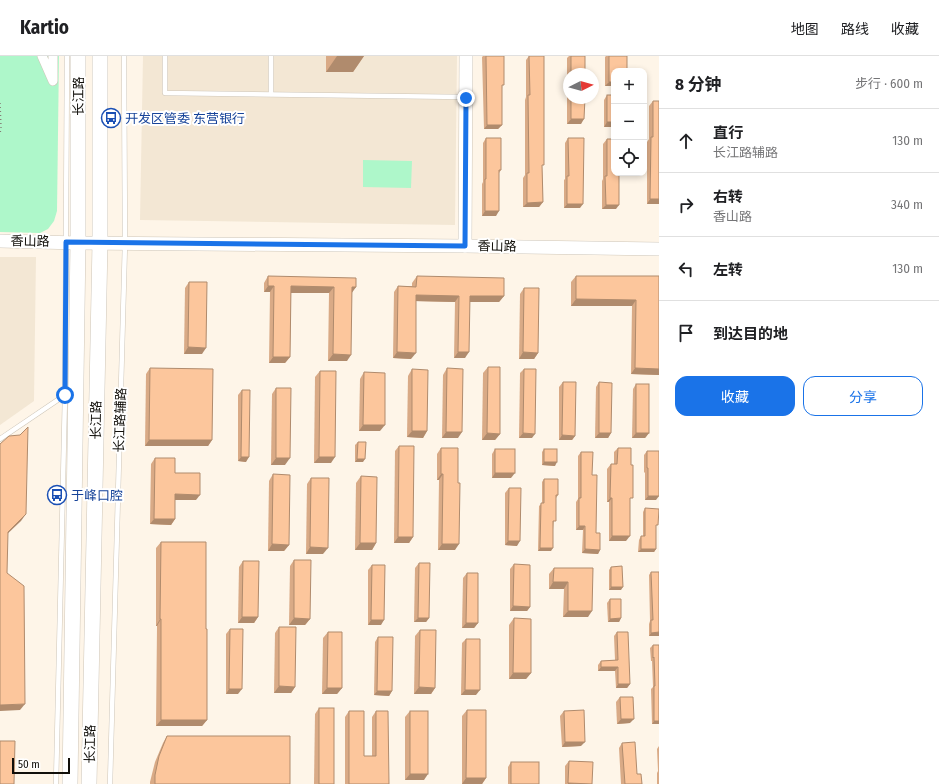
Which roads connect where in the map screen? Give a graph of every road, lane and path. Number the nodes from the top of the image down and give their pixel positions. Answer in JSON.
{"nodes":[{"id":1,"x":42,"y":56,"type":"edge"},
{"id":2,"x":53,"y":56,"type":"edge"},
{"id":3,"x":67,"y":56,"type":"edge"},
{"id":4,"x":78,"y":56,"type":"edge"},
{"id":5,"x":100,"y":56,"type":"edge"},
{"id":6,"x":124,"y":56,"type":"edge"},
{"id":7,"x":165,"y":56,"type":"edge"},
{"id":8,"x":271,"y":56,"type":"edge"},
{"id":9,"x":466,"y":56,"type":"edge"},
{"id":10,"x":271,"y":94,"type":"junction"},
{"id":11,"x":466,"y":98,"type":"junction"},
{"id":12,"x":0,"y":103,"type":"edge"},
{"id":13,"x":0,"y":134,"type":"edge"},
{"id":14,"x":0,"y":241,"type":"edge"},
{"id":15,"x":72,"y":242,"type":"junction"},
{"id":16,"x":100,"y":243,"type":"junction"},
{"id":17,"x":125,"y":243,"type":"junction"},
{"id":18,"x":465,"y":246,"type":"junction"},
{"id":19,"x":659,"y":249,"type":"edge"},
{"id":20,"x":65,"y":395,"type":"junction"},
{"id":21,"x":0,"y":439,"type":"edge"},
{"id":22,"x":56,"y":784,"type":"edge"},
{"id":23,"x":70,"y":784,"type":"edge"},
{"id":24,"x":89,"y":784,"type":"edge"},
{"id":25,"x":110,"y":784,"type":"edge"}],
"edges":[{"from":1,"to":2,"type":"street"},
{"from":3,"to":15,"type":"lane"},
{"from":4,"to":15,"type":"main road","name":"长江路"},
{"from":5,"to":16,"type":"main road","name":"长江路"},
{"from":6,"to":17,"type":"lane","name":"长江路辅路"},
{"from":7,"to":10,"type":"lane"},
{"from":8,"to":10,"type":"lane"},
{"from":9,"to":11,"type":"street"},
{"from":10,"to":11,"type":"lane"},
{"from":11,"to":18,"type":"street"},
{"from":12,"to":13,"type":"path"},
{"from":14,"to":15,"type":"street","name":"香山路"},
{"from":15,"to":16,"type":"street","name":"香山路"},
{"from":15,"to":20,"type":"lane"},
{"from":15,"to":23,"type":"main road","name":"长江路"},
{"from":16,"to":17,"type":"street","name":"香山路"},
{"from":16,"to":24,"type":"main road","name":"长江路"},
{"from":17,"to":18,"type":"street","name":"香山路"},
{"from":17,"to":25,"type":"lane","name":"长江路辅路"},
{"from":18,"to":19,"type":"street","name":"香山路"},
{"from":20,"to":21,"type":"lane"},
{"from":20,"to":22,"type":"lane"}]}
